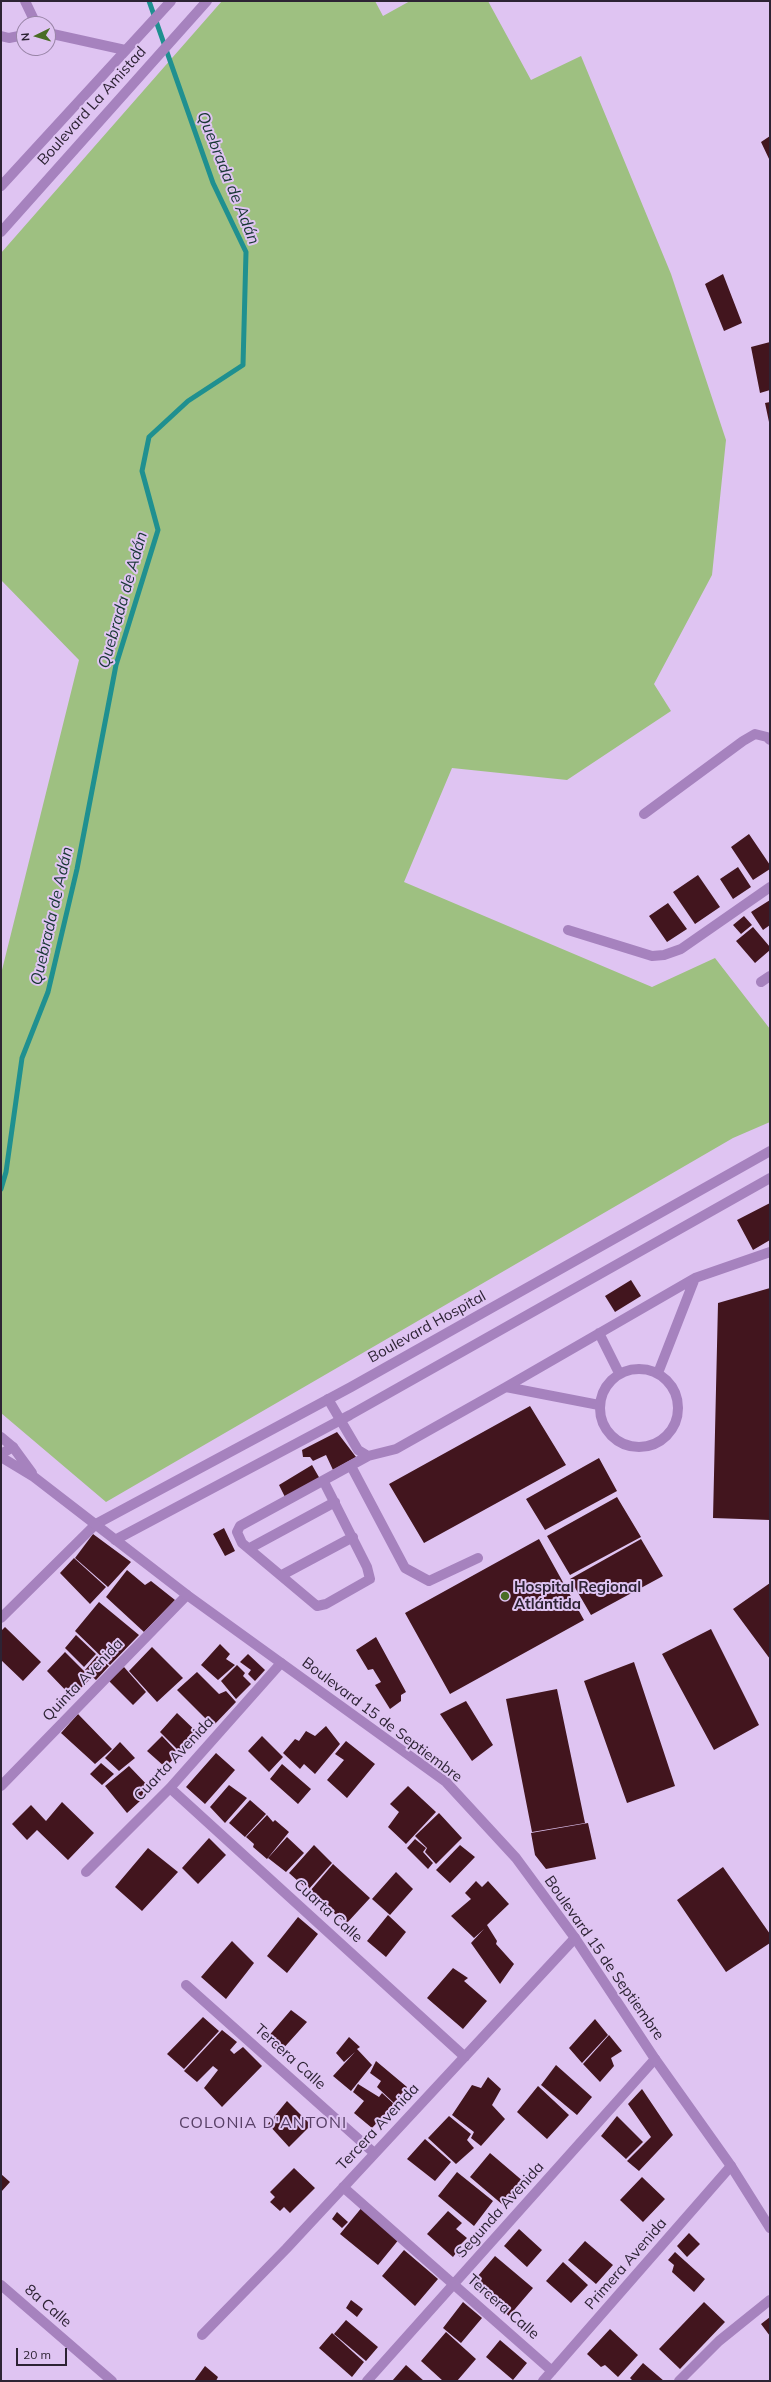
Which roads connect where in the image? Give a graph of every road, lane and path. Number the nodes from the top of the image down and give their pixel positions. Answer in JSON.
{"nodes":[{"id":1,"x":25,"y":1,"type":"edge"},
{"id":2,"x":207,"y":1,"type":"edge"},
{"id":3,"x":170,"y":2,"type":"edge"},
{"id":4,"x":32,"y":16,"type":"edge"},
{"id":5,"x":56,"y":35,"type":"edge"},
{"id":6,"x":1,"y":36,"type":"edge"},
{"id":7,"x":16,"y":36,"type":"edge"},
{"id":8,"x":125,"y":50,"type":"junction"},
{"id":9,"x":1,"y":186,"type":"edge"},
{"id":10,"x":1,"y":232,"type":"edge"},
{"id":11,"x":770,"y":740,"type":"edge"},
{"id":12,"x":644,"y":814,"type":"dead end"},
{"id":13,"x":770,"y":887,"type":"edge"},
{"id":14,"x":568,"y":930,"type":"dead end"},
{"id":15,"x":770,"y":976,"type":"edge"},
{"id":16,"x":761,"y":982,"type":"dead end"},
{"id":17,"x":770,"y":1151,"type":"edge"},
{"id":18,"x":770,"y":1178,"type":"edge"},
{"id":19,"x":770,"y":1252,"type":"edge"},
{"id":20,"x":695,"y":1278,"type":"junction"},
{"id":21,"x":599,"y":1333,"type":"junction"},
{"id":22,"x":619,"y":1373,"type":"junction"},
{"id":23,"x":658,"y":1373,"type":"junction"},
{"id":24,"x":506,"y":1387,"type":"junction"},
{"id":25,"x":328,"y":1399,"type":"junction"},
{"id":26,"x":599,"y":1405,"type":"junction"},
{"id":27,"x":340,"y":1420,"type":"junction"},
{"id":28,"x":1,"y":1437,"type":"edge"},
{"id":29,"x":13,"y":1447,"type":"junction"},
{"id":30,"x":1,"y":1456,"type":"edge"},
{"id":31,"x":368,"y":1456,"type":"junction"},
{"id":32,"x":351,"y":1466,"type":"junction"},
{"id":33,"x":34,"y":1477,"type":"junction"},
{"id":34,"x":324,"y":1482,"type":"junction"},
{"id":35,"x":335,"y":1502,"type":"junction"},
{"id":36,"x":96,"y":1524,"type":"junction"},
{"id":37,"x":352,"y":1537,"type":"junction"},
{"id":38,"x":116,"y":1540,"type":"junction"},
{"id":39,"x":250,"y":1548,"type":"junction"},
{"id":40,"x":478,"y":1558,"type":"dead end"},
{"id":41,"x":282,"y":1575,"type":"junction"},
{"id":42,"x":187,"y":1595,"type":"junction"},
{"id":43,"x":1,"y":1618,"type":"edge"},
{"id":44,"x":281,"y":1663,"type":"junction"},
{"id":45,"x":1,"y":1786,"type":"edge"},
{"id":46,"x":170,"y":1788,"type":"junction"},
{"id":47,"x":86,"y":1872,"type":"dead end"},
{"id":48,"x":575,"y":1938,"type":"junction"},
{"id":49,"x":186,"y":1985,"type":"dead end"},
{"id":50,"x":465,"y":2057,"type":"junction"},
{"id":51,"x":655,"y":2059,"type":"junction"},
{"id":52,"x":373,"y":2152,"type":"junction"},
{"id":53,"x":731,"y":2166,"type":"junction"},
{"id":54,"x":344,"y":2187,"type":"junction"},
{"id":55,"x":770,"y":2228,"type":"edge"},
{"id":56,"x":1,"y":2284,"type":"edge"},
{"id":57,"x":453,"y":2284,"type":"junction"},
{"id":58,"x":770,"y":2300,"type":"edge"},
{"id":59,"x":202,"y":2335,"type":"dead end"},
{"id":60,"x":552,"y":2371,"type":"junction"},
{"id":61,"x":112,"y":2381,"type":"edge"},
{"id":62,"x":367,"y":2381,"type":"edge"},
{"id":63,"x":543,"y":2381,"type":"edge"},
{"id":64,"x":679,"y":2381,"type":"edge"}],
"edges":[{"from":1,"to":4,"type":"street"},
{"from":2,"to":10,"type":"street","name":"Boulevard La Amistad"},
{"from":3,"to":8,"type":"street","name":"Boulevard La Amistad"},
{"from":5,"to":8,"type":"street"},
{"from":6,"to":7,"type":"street"},
{"from":8,"to":9,"type":"street","name":"Boulevard La Amistad"},
{"from":11,"to":12,"type":"street"},
{"from":13,"to":14,"type":"street"},
{"from":15,"to":16,"type":"street"},
{"from":17,"to":25,"type":"street","name":"Boulevard Hospital"},
{"from":18,"to":27,"type":"street"},
{"from":19,"to":20,"type":"street"},
{"from":20,"to":21,"type":"street"},
{"from":20,"to":23,"type":"street"},
{"from":21,"to":22,"type":"street"},
{"from":21,"to":24,"type":"street"},
{"from":22,"to":23,"type":"street"},
{"from":22,"to":26,"type":"street"},
{"from":23,"to":26,"type":"street"},
{"from":24,"to":26,"type":"street"},
{"from":24,"to":31,"type":"street"},
{"from":25,"to":27,"type":"street"},
{"from":25,"to":36,"type":"street","name":"Boulevard Hospital"},
{"from":27,"to":31,"type":"street"},
{"from":27,"to":38,"type":"street"},
{"from":28,"to":29,"type":"street","name":"Boulevard 15 de Septiembre"},
{"from":29,"to":30,"type":"street"},
{"from":29,"to":33,"type":"street","name":"Boulevard 15 de Septiembre"},
{"from":30,"to":33,"type":"street","name":"Boulevard 15 de Septiembre"},
{"from":31,"to":32,"type":"street"},
{"from":32,"to":34,"type":"street"},
{"from":32,"to":40,"type":"street"},
{"from":33,"to":36,"type":"street","name":"Boulevard 15 de Septiembre"},
{"from":34,"to":35,"type":"street"},
{"from":34,"to":39,"type":"street"},
{"from":35,"to":37,"type":"street"},
{"from":35,"to":39,"type":"street"},
{"from":36,"to":38,"type":"street","name":"Boulevard 15 de Septiembre"},
{"from":36,"to":43,"type":"street","name":"Boulevard Hospital"},
{"from":37,"to":41,"type":"street"},
{"from":37,"to":41,"type":"street"},
{"from":38,"to":42,"type":"street","name":"Boulevard 15 de Septiembre"},
{"from":39,"to":41,"type":"street"},
{"from":42,"to":44,"type":"street","name":"Boulevard 15 de Septiembre"},
{"from":42,"to":45,"type":"street","name":"Quinta Avenida"},
{"from":44,"to":46,"type":"street","name":"Cuarta Avenida"},
{"from":44,"to":48,"type":"street","name":"Boulevard 15 de Septiembre"},
{"from":46,"to":47,"type":"street","name":"Cuarta Avenida"},
{"from":46,"to":50,"type":"street","name":"Cuarta Calle"},
{"from":48,"to":50,"type":"street","name":"Tercera Avenida"},
{"from":48,"to":51,"type":"street","name":"Boulevard 15 de Septiembre"},
{"from":49,"to":52,"type":"street","name":"Tercera Calle"},
{"from":50,"to":52,"type":"street","name":"Tercera Avenida"},
{"from":51,"to":53,"type":"street","name":"Boulevard 15 de Septiembre"},
{"from":51,"to":57,"type":"street","name":"Segunda Avenida"},
{"from":52,"to":54,"type":"street","name":"Tercera Avenida"},
{"from":53,"to":55,"type":"street","name":"Boulevard 15 de Septiembre"},
{"from":53,"to":60,"type":"street","name":"Primera Avenida"},
{"from":54,"to":57,"type":"street","name":"Tercera Calle"},
{"from":54,"to":59,"type":"street","name":"Tercera Avenida"},
{"from":56,"to":61,"type":"street","name":"8a Calle"},
{"from":57,"to":60,"type":"street","name":"Tercera Calle"},
{"from":57,"to":62,"type":"street","name":"Segunda Avenida"},
{"from":58,"to":64,"type":"street"},
{"from":60,"to":63,"type":"street","name":"Primera Avenida"}]}
